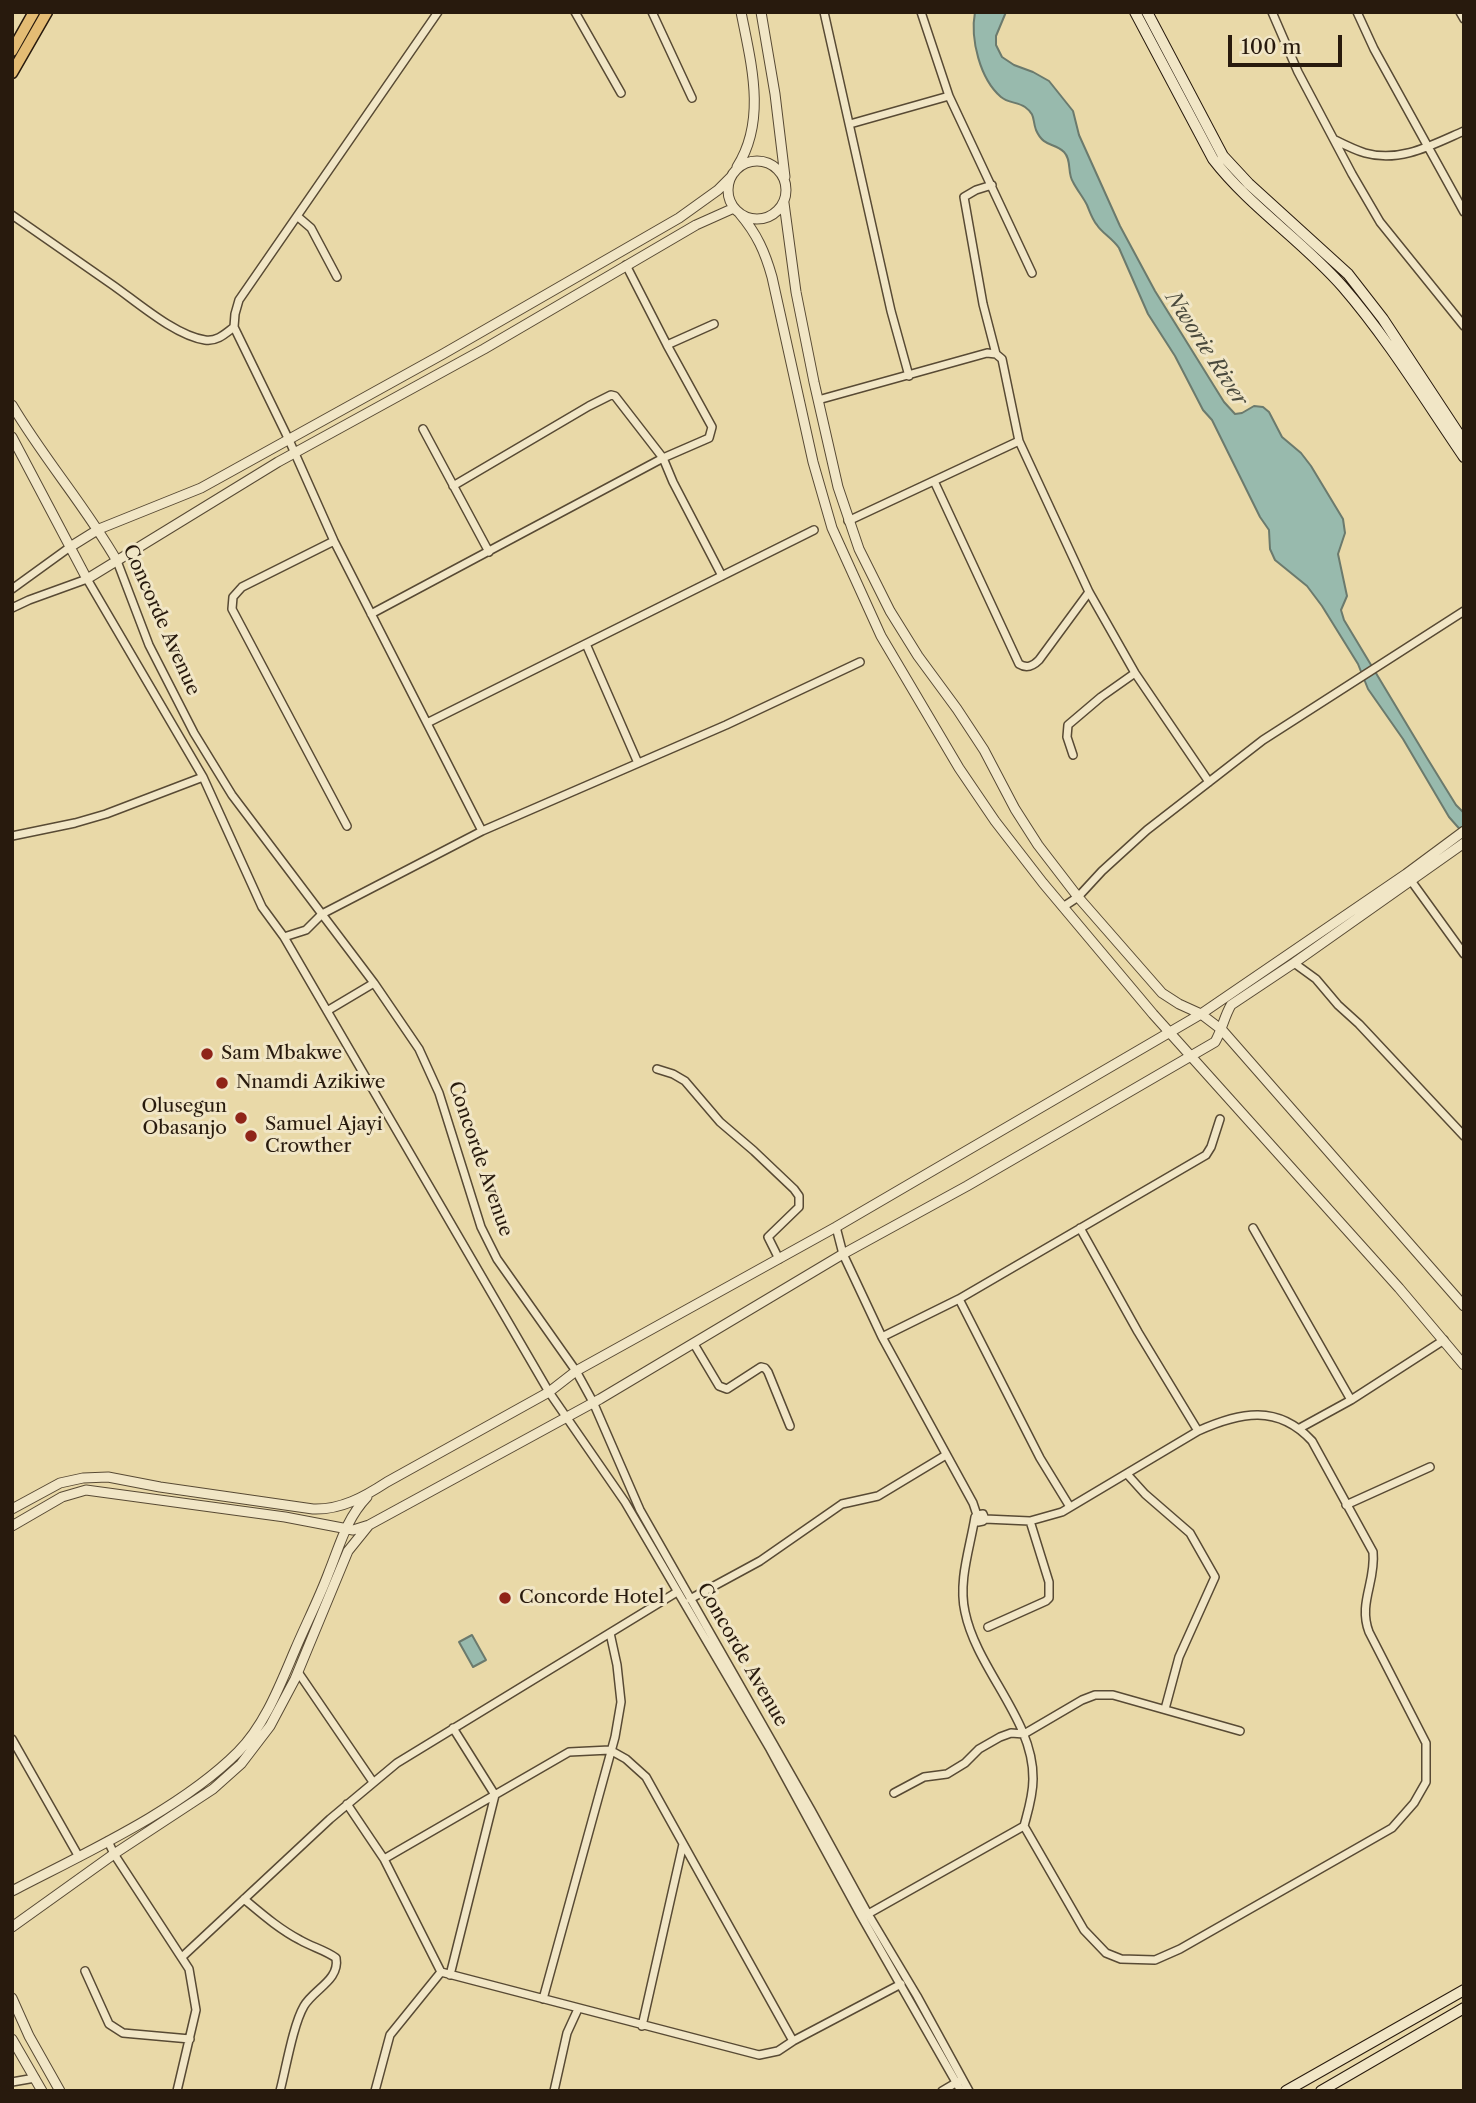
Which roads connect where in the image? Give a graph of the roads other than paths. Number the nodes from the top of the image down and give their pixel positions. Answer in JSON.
{"nodes":[{"id":1,"x":34,"y":12,"type":"edge"},
{"id":2,"x":47,"y":12,"type":"edge"},
{"id":3,"x":438,"y":12,"type":"edge"},
{"id":4,"x":575,"y":12,"type":"edge"},
{"id":5,"x":652,"y":12,"type":"edge"},
{"id":6,"x":741,"y":12,"type":"edge"},
{"id":7,"x":761,"y":12,"type":"edge"},
{"id":8,"x":824,"y":12,"type":"edge"},
{"id":9,"x":921,"y":12,"type":"edge"},
{"id":10,"x":1135,"y":12,"type":"edge"},
{"id":11,"x":1147,"y":12,"type":"edge"},
{"id":12,"x":1272,"y":12,"type":"edge"},
{"id":13,"x":1357,"y":12,"type":"edge"},
{"id":14,"x":1460,"y":12,"type":"edge"},
{"id":15,"x":1464,"y":19,"type":"edge"},
{"id":16,"x":12,"y":51,"type":"edge"},
{"id":17,"x":12,"y":73,"type":"edge"},
{"id":18,"x":621,"y":93,"type":"dead end"},
{"id":19,"x":949,"y":96,"type":"junction"},
{"id":20,"x":692,"y":99,"type":"dead end"},
{"id":21,"x":850,"y":124,"type":"junction"},
{"id":22,"x":1464,"y":131,"type":"edge"},
{"id":23,"x":1334,"y":140,"type":"junction"},
{"id":24,"x":1428,"y":147,"type":"junction"},
{"id":25,"x":733,"y":173,"type":"junction"},
{"id":26,"x":785,"y":178,"type":"junction"},
{"id":27,"x":992,"y":185,"type":"junction"},
{"id":28,"x":784,"y":203,"type":"junction"},
{"id":29,"x":737,"y":211,"type":"junction"},
{"id":30,"x":1464,"y":212,"type":"edge"},
{"id":31,"x":12,"y":215,"type":"edge"},
{"id":32,"x":297,"y":216,"type":"junction"},
{"id":33,"x":626,"y":265,"type":"junction"},
{"id":34,"x":1032,"y":273,"type":"dead end"},
{"id":35,"x":337,"y":277,"type":"dead end"},
{"id":36,"x":714,"y":324,"type":"dead end"},
{"id":37,"x":1464,"y":326,"type":"edge"},
{"id":38,"x":234,"y":327,"type":"junction"},
{"id":39,"x":667,"y":345,"type":"junction"},
{"id":40,"x":996,"y":354,"type":"junction"},
{"id":41,"x":909,"y":376,"type":"junction"},
{"id":42,"x":818,"y":400,"type":"junction"},
{"id":43,"x":12,"y":405,"type":"edge"},
{"id":44,"x":423,"y":429,"type":"dead end"},
{"id":45,"x":12,"y":437,"type":"edge"},
{"id":46,"x":289,"y":440,"type":"junction"},
{"id":47,"x":1020,"y":441,"type":"junction"},
{"id":48,"x":1464,"y":442,"type":"edge"},
{"id":49,"x":16,"y":453,"type":"edge"},
{"id":50,"x":294,"y":454,"type":"junction"},
{"id":51,"x":1464,"y":457,"type":"edge"},
{"id":52,"x":663,"y":458,"type":"junction"},
{"id":53,"x":934,"y":481,"type":"junction"},
{"id":54,"x":453,"y":486,"type":"junction"},
{"id":55,"x":848,"y":521,"type":"junction"},
{"id":56,"x":99,"y":529,"type":"junction"},
{"id":57,"x":814,"y":530,"type":"dead end"},
{"id":58,"x":334,"y":541,"type":"junction"},
{"id":59,"x":70,"y":547,"type":"junction"},
{"id":60,"x":489,"y":552,"type":"junction"},
{"id":61,"x":117,"y":561,"type":"junction"},
{"id":62,"x":722,"y":576,"type":"junction"},
{"id":63,"x":87,"y":579,"type":"junction"},
{"id":64,"x":12,"y":589,"type":"edge"},
{"id":65,"x":1089,"y":592,"type":"junction"},
{"id":66,"x":12,"y":608,"type":"edge"},
{"id":67,"x":1464,"y":611,"type":"edge"},
{"id":68,"x":371,"y":614,"type":"junction"},
{"id":69,"x":586,"y":644,"type":"junction"},
{"id":70,"x":860,"y":662,"type":"dead end"},
{"id":71,"x":1135,"y":673,"type":"junction"},
{"id":72,"x":427,"y":723,"type":"junction"},
{"id":73,"x":1073,"y":755,"type":"dead end"},
{"id":74,"x":638,"y":764,"type":"junction"},
{"id":75,"x":203,"y":777,"type":"junction"},
{"id":76,"x":1209,"y":782,"type":"junction"},
{"id":77,"x":347,"y":826,"type":"dead end"},
{"id":78,"x":481,"y":831,"type":"junction"},
{"id":79,"x":12,"y":836,"type":"edge"},
{"id":80,"x":1462,"y":836,"type":"edge"},
{"id":81,"x":1412,"y":881,"type":"junction"},
{"id":82,"x":1078,"y":897,"type":"junction"},
{"id":83,"x":1063,"y":906,"type":"junction"},
{"id":84,"x":322,"y":914,"type":"junction"},
{"id":85,"x":284,"y":937,"type":"junction"},
{"id":86,"x":1464,"y":954,"type":"edge"},
{"id":87,"x":1294,"y":963,"type":"junction"},
{"id":88,"x":374,"y":983,"type":"junction"},
{"id":89,"x":327,"y":1011,"type":"junction"},
{"id":90,"x":1200,"y":1014,"type":"junction"},
{"id":91,"x":1222,"y":1030,"type":"junction"},
{"id":92,"x":1171,"y":1032,"type":"junction"},
{"id":93,"x":1192,"y":1055,"type":"junction"},
{"id":94,"x":657,"y":1069,"type":"dead end"},
{"id":95,"x":1220,"y":1119,"type":"dead end"},
{"id":96,"x":1464,"y":1136,"type":"edge"},
{"id":97,"x":836,"y":1227,"type":"junction"},
{"id":98,"x":1080,"y":1228,"type":"junction"},
{"id":99,"x":1253,"y":1228,"type":"dead end"},
{"id":100,"x":843,"y":1254,"type":"junction"},
{"id":101,"x":779,"y":1259,"type":"junction"},
{"id":102,"x":959,"y":1299,"type":"junction"},
{"id":103,"x":1464,"y":1306,"type":"edge"},
{"id":104,"x":882,"y":1337,"type":"junction"},
{"id":105,"x":1444,"y":1340,"type":"junction"},
{"id":106,"x":694,"y":1344,"type":"junction"},
{"id":107,"x":1464,"y":1365,"type":"edge"},
{"id":108,"x":576,"y":1371,"type":"junction"},
{"id":109,"x":549,"y":1392,"type":"junction"},
{"id":110,"x":1350,"y":1400,"type":"junction"},
{"id":111,"x":593,"y":1402,"type":"junction"},
{"id":112,"x":566,"y":1416,"type":"junction"},
{"id":113,"x":790,"y":1426,"type":"dead end"},
{"id":114,"x":1300,"y":1428,"type":"junction"},
{"id":115,"x":1198,"y":1431,"type":"junction"},
{"id":116,"x":946,"y":1455,"type":"junction"},
{"id":117,"x":1430,"y":1467,"type":"dead end"},
{"id":118,"x":1127,"y":1474,"type":"junction"},
{"id":119,"x":72,"y":1481,"type":"junction"},
{"id":120,"x":74,"y":1493,"type":"junction"},
{"id":121,"x":370,"y":1493,"type":"junction"},
{"id":122,"x":1346,"y":1505,"type":"junction"},
{"id":123,"x":1070,"y":1507,"type":"junction"},
{"id":124,"x":12,"y":1509,"type":"edge"},
{"id":125,"x":979,"y":1517,"type":"junction"},
{"id":126,"x":1030,"y":1521,"type":"junction"},
{"id":127,"x":369,"y":1525,"type":"junction"},
{"id":128,"x":12,"y":1526,"type":"edge"},
{"id":129,"x":345,"y":1529,"type":"junction"},
{"id":130,"x":677,"y":1592,"type":"junction"},
{"id":131,"x":690,"y":1599,"type":"junction"},
{"id":132,"x":988,"y":1627,"type":"dead end"},
{"id":133,"x":610,"y":1633,"type":"junction"},
{"id":134,"x":298,"y":1672,"type":"junction"},
{"id":135,"x":1165,"y":1709,"type":"junction"},
{"id":136,"x":453,"y":1728,"type":"junction"},
{"id":137,"x":1240,"y":1731,"type":"dead end"},
{"id":138,"x":1024,"y":1734,"type":"junction"},
{"id":139,"x":12,"y":1739,"type":"edge"},
{"id":140,"x":610,"y":1750,"type":"junction"},
{"id":141,"x":373,"y":1782,"type":"junction"},
{"id":142,"x":894,"y":1793,"type":"dead end"},
{"id":143,"x":495,"y":1795,"type":"junction"},
{"id":144,"x":347,"y":1804,"type":"junction"},
{"id":145,"x":1024,"y":1826,"type":"junction"},
{"id":146,"x":108,"y":1841,"type":"junction"},
{"id":147,"x":683,"y":1843,"type":"junction"},
{"id":148,"x":114,"y":1854,"type":"junction"},
{"id":149,"x":79,"y":1857,"type":"junction"},
{"id":150,"x":384,"y":1860,"type":"junction"},
{"id":151,"x":12,"y":1891,"type":"edge"},
{"id":152,"x":244,"y":1899,"type":"junction"},
{"id":153,"x":868,"y":1914,"type":"junction"},
{"id":154,"x":12,"y":1927,"type":"edge"},
{"id":155,"x":182,"y":1957,"type":"junction"},
{"id":156,"x":85,"y":1971,"type":"dead end"},
{"id":157,"x":440,"y":1972,"type":"junction"},
{"id":158,"x":450,"y":1975,"type":"junction"},
{"id":159,"x":901,"y":1984,"type":"junction"},
{"id":160,"x":1464,"y":1990,"type":"edge"},
{"id":161,"x":12,"y":1998,"type":"edge"},
{"id":162,"x":543,"y":2000,"type":"junction"},
{"id":163,"x":1464,"y":2008,"type":"edge"},
{"id":164,"x":578,"y":2009,"type":"junction"},
{"id":165,"x":642,"y":2026,"type":"junction"},
{"id":166,"x":12,"y":2039,"type":"edge"},
{"id":167,"x":190,"y":2039,"type":"junction"},
{"id":168,"x":793,"y":2041,"type":"junction"},
{"id":169,"x":35,"y":2078,"type":"junction"},
{"id":170,"x":959,"y":2081,"type":"junction"},
{"id":171,"x":12,"y":2082,"type":"edge"},
{"id":172,"x":42,"y":2091,"type":"edge"},
{"id":173,"x":60,"y":2091,"type":"edge"},
{"id":174,"x":177,"y":2091,"type":"edge"},
{"id":175,"x":280,"y":2091,"type":"edge"},
{"id":176,"x":375,"y":2091,"type":"edge"},
{"id":177,"x":554,"y":2091,"type":"edge"},
{"id":178,"x":942,"y":2091,"type":"edge"},
{"id":179,"x":961,"y":2091,"type":"edge"},
{"id":180,"x":969,"y":2091,"type":"edge"},
{"id":181,"x":1286,"y":2091,"type":"edge"},
{"id":182,"x":1321,"y":2091,"type":"edge"}],
"edges":[{"from":1,"to":16,"type":"main road"},
{"from":2,"to":17,"type":"main road"},
{"from":3,"to":32,"type":"street"},
{"from":4,"to":18,"type":"street"},
{"from":5,"to":20,"type":"street"},
{"from":6,"to":25,"type":"street"},
{"from":7,"to":26,"type":"street"},
{"from":8,"to":21,"type":"street"},
{"from":9,"to":19,"type":"street"},
{"from":10,"to":51,"type":"main road"},
{"from":11,"to":48,"type":"main road"},
{"from":12,"to":23,"type":"street"},
{"from":13,"to":24,"type":"street"},
{"from":14,"to":15,"type":"street"},
{"from":19,"to":21,"type":"street"},
{"from":19,"to":27,"type":"street"},
{"from":21,"to":41,"type":"street"},
{"from":22,"to":24,"type":"street"},
{"from":23,"to":24,"type":"street"},
{"from":23,"to":37,"type":"street"},
{"from":24,"to":30,"type":"street"},
{"from":25,"to":26,"type":"street"},
{"from":25,"to":29,"type":"street"},
{"from":25,"to":46,"type":"street"},
{"from":26,"to":28,"type":"street"},
{"from":27,"to":34,"type":"street"},
{"from":27,"to":40,"type":"street"},
{"from":28,"to":29,"type":"street"},
{"from":28,"to":42,"type":"street"},
{"from":29,"to":33,"type":"street"},
{"from":29,"to":83,"type":"street"},
{"from":31,"to":38,"type":"street"},
{"from":32,"to":35,"type":"street"},
{"from":32,"to":38,"type":"street"},
{"from":33,"to":39,"type":"street"},
{"from":33,"to":50,"type":"street"},
{"from":36,"to":39,"type":"street"},
{"from":38,"to":46,"type":"street"},
{"from":39,"to":52,"type":"street"},
{"from":40,"to":41,"type":"street"},
{"from":40,"to":47,"type":"street"},
{"from":41,"to":42,"type":"street"},
{"from":42,"to":55,"type":"street"},
{"from":43,"to":56,"type":"street","name":"Concorde Avenue"},
{"from":44,"to":54,"type":"street"},
{"from":45,"to":49,"type":"street","name":"Concorde Avenue"},
{"from":46,"to":50,"type":"street"},
{"from":46,"to":56,"type":"street"},
{"from":47,"to":53,"type":"street"},
{"from":47,"to":65,"type":"street"},
{"from":49,"to":59,"type":"street","name":"Concorde Avenue"},
{"from":50,"to":58,"type":"street"},
{"from":50,"to":61,"type":"street"},
{"from":52,"to":54,"type":"street"},
{"from":52,"to":60,"type":"street"},
{"from":52,"to":62,"type":"street"},
{"from":53,"to":55,"type":"street"},
{"from":53,"to":65,"type":"street"},
{"from":54,"to":60,"type":"street"},
{"from":55,"to":82,"type":"street"},
{"from":56,"to":59,"type":"street"},
{"from":56,"to":61,"type":"street","name":"Concorde Avenue"},
{"from":57,"to":62,"type":"street"},
{"from":58,"to":68,"type":"street"},
{"from":58,"to":77,"type":"street"},
{"from":59,"to":63,"type":"street","name":"Concorde Avenue"},
{"from":59,"to":64,"type":"street"},
{"from":60,"to":68,"type":"street"},
{"from":61,"to":63,"type":"street"},
{"from":61,"to":84,"type":"street","name":"Concorde Avenue"},
{"from":62,"to":69,"type":"street"},
{"from":63,"to":66,"type":"street"},
{"from":63,"to":75,"type":"street","name":"Concorde Avenue"},
{"from":65,"to":71,"type":"street"},
{"from":67,"to":76,"type":"street"},
{"from":68,"to":72,"type":"street"},
{"from":69,"to":72,"type":"street"},
{"from":69,"to":74,"type":"street"},
{"from":70,"to":74,"type":"street"},
{"from":71,"to":73,"type":"street"},
{"from":71,"to":76,"type":"street"},
{"from":72,"to":78,"type":"street"},
{"from":74,"to":78,"type":"street"},
{"from":75,"to":79,"type":"street"},
{"from":75,"to":85,"type":"street","name":"Concorde Avenue"},
{"from":76,"to":82,"type":"street"},
{"from":78,"to":84,"type":"street"},
{"from":80,"to":81,"type":"street"},
{"from":80,"to":90,"type":"street"},
{"from":81,"to":86,"type":"street"},
{"from":81,"to":87,"type":"street"},
{"from":82,"to":83,"type":"street"},
{"from":82,"to":90,"type":"street"},
{"from":83,"to":92,"type":"street"},
{"from":84,"to":85,"type":"street"},
{"from":84,"to":88,"type":"street","name":"Concorde Avenue"},
{"from":85,"to":89,"type":"street","name":"Concorde Avenue"},
{"from":87,"to":91,"type":"street"},
{"from":87,"to":96,"type":"street"},
{"from":88,"to":89,"type":"street"},
{"from":88,"to":108,"type":"street","name":"Concorde Avenue"},
{"from":89,"to":109,"type":"street","name":"Concorde Avenue"},
{"from":90,"to":91,"type":"street"},
{"from":90,"to":92,"type":"street"},
{"from":91,"to":93,"type":"street"},
{"from":91,"to":103,"type":"street"},
{"from":92,"to":93,"type":"street"},
{"from":92,"to":97,"type":"street"},
{"from":93,"to":100,"type":"street"},
{"from":93,"to":105,"type":"street"},
{"from":94,"to":101,"type":"street"},
{"from":95,"to":98,"type":"street"},
{"from":97,"to":100,"type":"street"},
{"from":97,"to":101,"type":"street"},
{"from":98,"to":102,"type":"street"},
{"from":98,"to":115,"type":"street"},
{"from":99,"to":110,"type":"street"},
{"from":100,"to":104,"type":"street"},
{"from":100,"to":106,"type":"street"},
{"from":101,"to":108,"type":"street"},
{"from":102,"to":104,"type":"street"},
{"from":102,"to":123,"type":"street"},
{"from":104,"to":116,"type":"street"},
{"from":105,"to":107,"type":"street"},
{"from":105,"to":110,"type":"street"},
{"from":106,"to":111,"type":"street"},
{"from":106,"to":113,"type":"street"},
{"from":108,"to":109,"type":"street"},
{"from":108,"to":111,"type":"street","name":"Concorde Avenue"},
{"from":109,"to":112,"type":"street","name":"Concorde Avenue"},
{"from":109,"to":121,"type":"street"},
{"from":110,"to":114,"type":"street"},
{"from":111,"to":112,"type":"street"},
{"from":111,"to":131,"type":"street","name":"Concorde Avenue"},
{"from":112,"to":127,"type":"street"},
{"from":112,"to":130,"type":"street","name":"Concorde Avenue"},
{"from":114,"to":115,"type":"street"},
{"from":114,"to":122,"type":"street"},
{"from":115,"to":118,"type":"street"},
{"from":116,"to":125,"type":"street"},
{"from":116,"to":131,"type":"street"},
{"from":117,"to":122,"type":"street"},
{"from":118,"to":123,"type":"street"},
{"from":118,"to":135,"type":"street"},
{"from":119,"to":120,"type":"street"},
{"from":119,"to":121,"type":"street"},
{"from":119,"to":124,"type":"street"},
{"from":120,"to":128,"type":"street"},
{"from":120,"to":129,"type":"street"},
{"from":121,"to":129,"type":"street"},
{"from":122,"to":145,"type":"street"},
{"from":123,"to":126,"type":"street"},
{"from":125,"to":126,"type":"street"},
{"from":125,"to":138,"type":"street"},
{"from":126,"to":132,"type":"street"},
{"from":127,"to":129,"type":"street"},
{"from":127,"to":134,"type":"street"},
{"from":129,"to":146,"type":"street"},
{"from":130,"to":133,"type":"street"},
{"from":130,"to":159,"type":"street","name":"Concorde Avenue"},
{"from":131,"to":153,"type":"street","name":"Concorde Avenue"},
{"from":133,"to":136,"type":"street"},
{"from":133,"to":140,"type":"street"},
{"from":134,"to":141,"type":"street"},
{"from":134,"to":148,"type":"street"},
{"from":135,"to":137,"type":"street"},
{"from":135,"to":138,"type":"street"},
{"from":136,"to":141,"type":"street"},
{"from":136,"to":143,"type":"street"},
{"from":138,"to":142,"type":"street"},
{"from":138,"to":145,"type":"street"},
{"from":139,"to":149,"type":"street"},
{"from":140,"to":143,"type":"street"},
{"from":140,"to":147,"type":"street"},
{"from":140,"to":162,"type":"street"},
{"from":141,"to":144,"type":"street"},
{"from":143,"to":150,"type":"street"},
{"from":143,"to":158,"type":"street"},
{"from":144,"to":150,"type":"street"},
{"from":144,"to":152,"type":"street"},
{"from":145,"to":153,"type":"street"},
{"from":146,"to":148,"type":"street"},
{"from":146,"to":149,"type":"street"},
{"from":147,"to":165,"type":"street"},
{"from":147,"to":168,"type":"street"},
{"from":148,"to":154,"type":"street"},
{"from":148,"to":155,"type":"street"},
{"from":149,"to":151,"type":"street"},
{"from":150,"to":157,"type":"street"},
{"from":152,"to":155,"type":"street"},
{"from":152,"to":175,"type":"street"},
{"from":153,"to":170,"type":"street","name":"Concorde Avenue"},
{"from":155,"to":167,"type":"street"},
{"from":156,"to":167,"type":"street"},
{"from":157,"to":158,"type":"street"},
{"from":157,"to":176,"type":"street"},
{"from":158,"to":162,"type":"street"},
{"from":159,"to":168,"type":"street"},
{"from":159,"to":170,"type":"street","name":"Concorde Avenue"},
{"from":160,"to":181,"type":"main road"},
{"from":161,"to":173,"type":"street"},
{"from":162,"to":164,"type":"street"},
{"from":163,"to":182,"type":"main road"},
{"from":164,"to":165,"type":"street"},
{"from":164,"to":177,"type":"street"},
{"from":165,"to":168,"type":"street"},
{"from":166,"to":169,"type":"street"},
{"from":167,"to":174,"type":"street"},
{"from":169,"to":171,"type":"street"},
{"from":169,"to":172,"type":"street"},
{"from":170,"to":178,"type":"street"},
{"from":170,"to":179,"type":"street","name":"Concorde Avenue"},
{"from":170,"to":180,"type":"street","name":"Concorde Avenue"}]}
